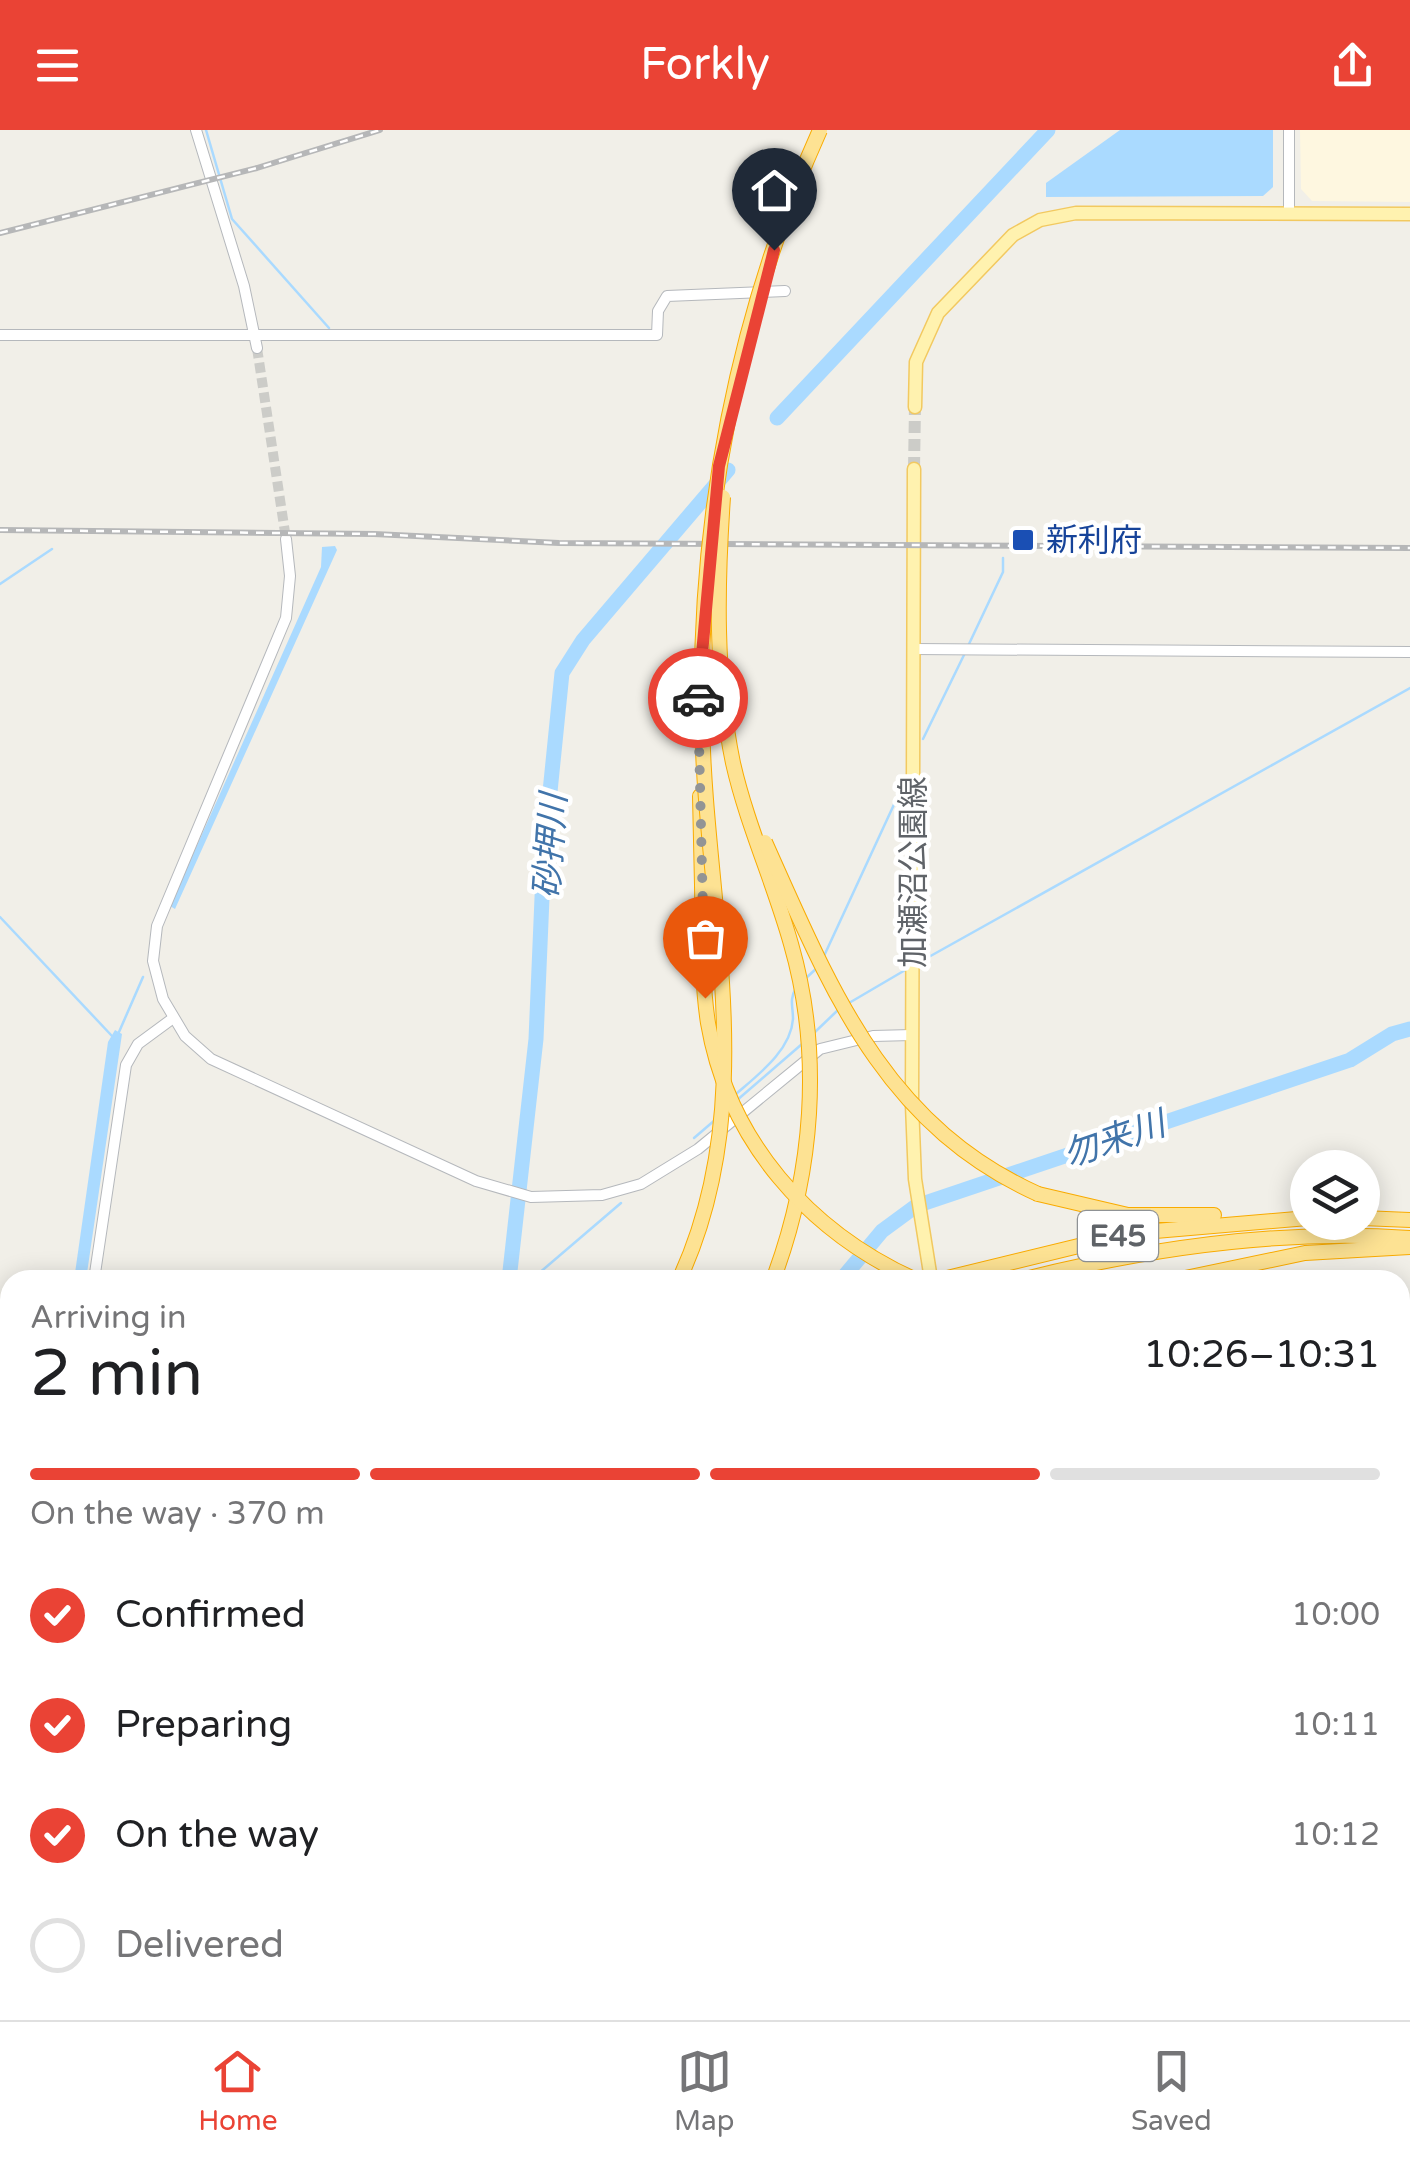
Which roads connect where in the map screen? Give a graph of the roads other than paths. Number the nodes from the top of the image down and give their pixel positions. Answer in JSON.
{"nodes":[{"id":1,"x":196,"y":130,"type":"edge"},
{"id":2,"x":820,"y":130,"type":"edge"},
{"id":3,"x":1289,"y":130,"type":"edge"},
{"id":4,"x":1289,"y":212,"type":"junction"},
{"id":5,"x":1410,"y":214,"type":"edge"},
{"id":6,"x":785,"y":291,"type":"dead end"},
{"id":7,"x":0,"y":335,"type":"edge"},
{"id":8,"x":256,"y":342,"type":"junction"},
{"id":9,"x":734,"y":400,"type":"junction"},
{"id":10,"x":915,"y":407,"type":"tunnel mouth"},
{"id":11,"x":914,"y":470,"type":"tunnel mouth"},
{"id":12,"x":286,"y":538,"type":"tunnel mouth"},
{"id":13,"x":914,"y":649,"type":"junction"},
{"id":14,"x":1410,"y":652,"type":"edge"},
{"id":15,"x":701,"y":656,"type":"junction"},
{"id":16,"x":727,"y":722,"type":"junction"},
{"id":17,"x":172,"y":1020,"type":"junction"},
{"id":18,"x":912,"y":1034,"type":"junction"},
{"id":19,"x":1290,"y":1218,"type":"edge"},
{"id":20,"x":1290,"y":1219,"type":"edge"},
{"id":21,"x":1380,"y":1219,"type":"edge"},
{"id":22,"x":1410,"y":1220,"type":"edge"},
{"id":23,"x":1410,"y":1238,"type":"edge"},
{"id":24,"x":1410,"y":1247,"type":"edge"},
{"id":25,"x":95,"y":1270,"type":"edge"},
{"id":26,"x":683,"y":1270,"type":"edge"},
{"id":27,"x":776,"y":1270,"type":"edge"},
{"id":28,"x":910,"y":1270,"type":"edge"},
{"id":29,"x":927,"y":1270,"type":"edge"},
{"id":30,"x":964,"y":1270,"type":"edge"},
{"id":31,"x":1072,"y":1270,"type":"edge"},
{"id":32,"x":1222,"y":1270,"type":"edge"}],
"edges":[{"from":1,"to":8,"type":"street"},
{"from":2,"to":9,"type":"highway","bridge":true},
{"from":3,"to":4,"type":"street"},
{"from":4,"to":5,"type":"main road"},
{"from":4,"to":10,"type":"main road"},
{"from":6,"to":8,"type":"street"},
{"from":7,"to":8,"type":"street"},
{"from":9,"to":15,"type":"highway","bridge":true},
{"from":9,"to":16,"type":"highway","bridge":true},
{"from":11,"to":13,"type":"main road","name":"加瀬沼公園線"},
{"from":12,"to":17,"type":"street"},
{"from":13,"to":14,"type":"street"},
{"from":13,"to":18,"type":"main road","name":"加瀬沼公園線"},
{"from":15,"to":26,"type":"highway","bridge":true},
{"from":15,"to":28,"type":"highway","bridge":true},
{"from":16,"to":19,"type":"highway","bridge":true},
{"from":16,"to":27,"type":"highway","bridge":true},
{"from":17,"to":18,"type":"street"},
{"from":17,"to":25,"type":"street"},
{"from":18,"to":29,"type":"main road","name":"加瀬沼公園線"},
{"from":20,"to":30,"type":"highway","number":"E45"},
{"from":21,"to":22,"type":"highway"},
{"from":23,"to":31,"type":"highway","number":"E45"},
{"from":24,"to":32,"type":"highway"}]}
